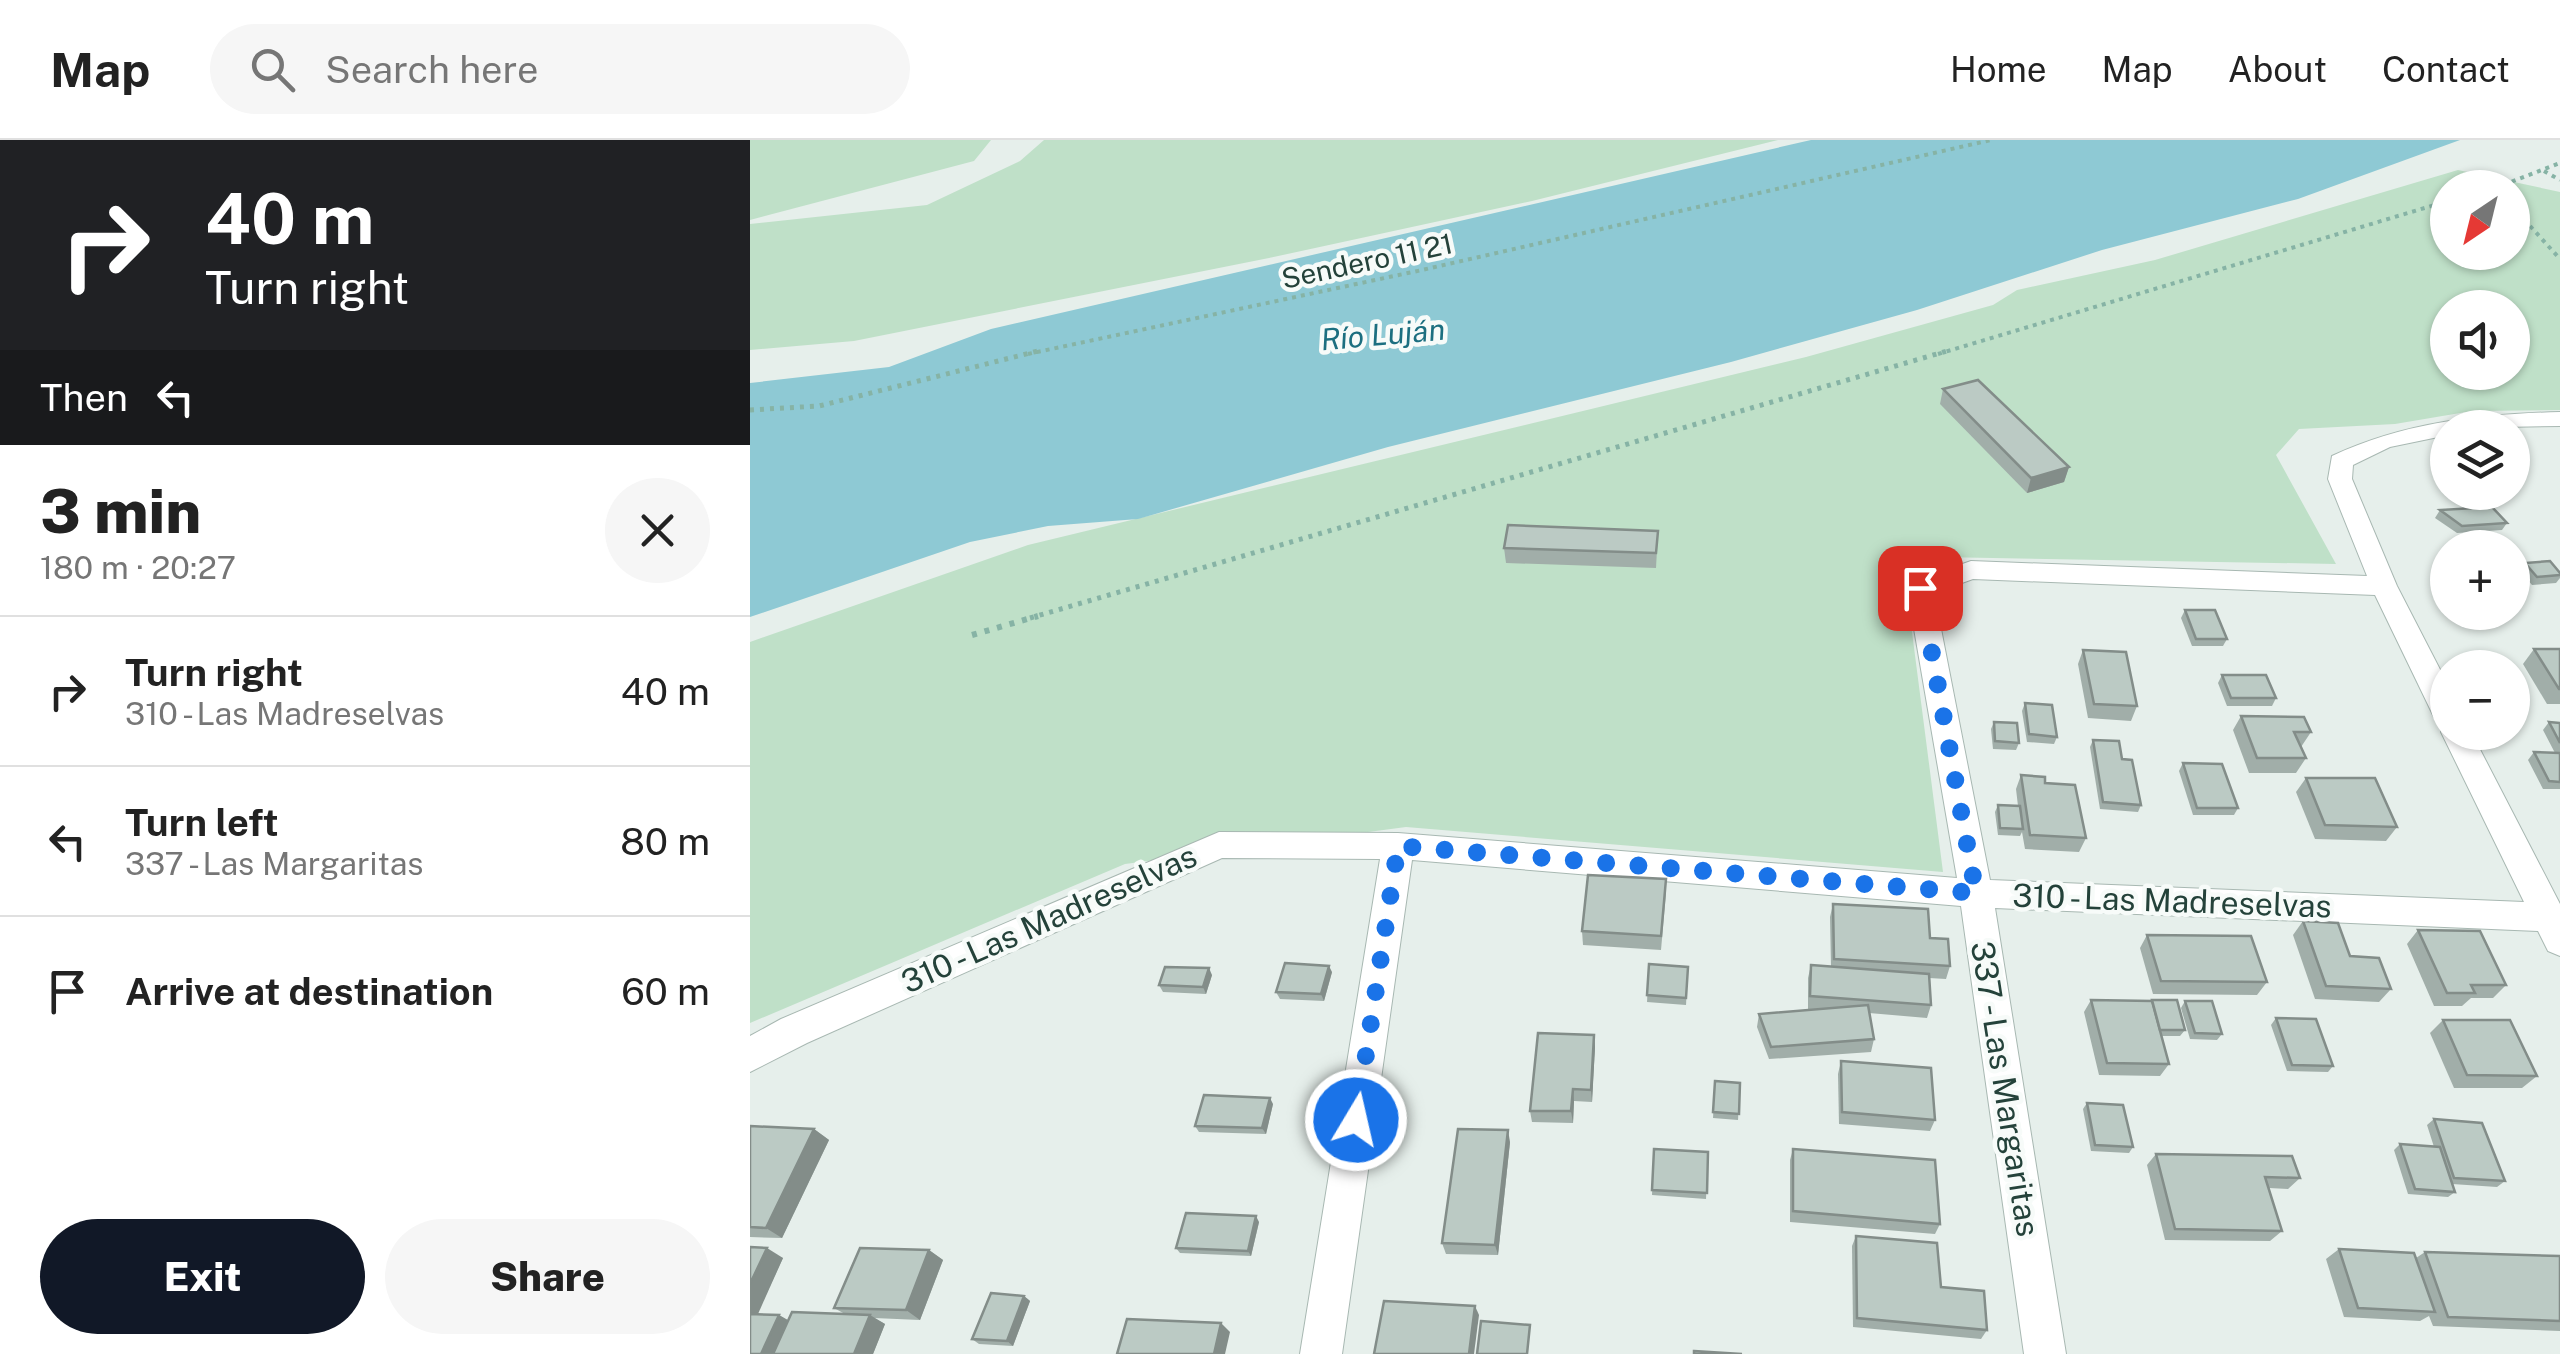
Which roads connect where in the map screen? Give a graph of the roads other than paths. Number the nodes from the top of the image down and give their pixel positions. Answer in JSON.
{"nodes":[{"id":1,"x":2530,"y":419,"type":"edge"},
{"id":2,"x":2560,"y":419,"type":"edge"},
{"id":3,"x":2430,"y":432,"type":"edge"},
{"id":4,"x":2384,"y":586,"type":"junction"},
{"id":5,"x":2430,"y":679,"type":"edge"},
{"id":6,"x":2465,"y":750,"type":"edge"},
{"id":7,"x":1398,"y":846,"type":"junction"},
{"id":8,"x":1976,"y":893,"type":"junction"},
{"id":9,"x":2556,"y":925,"type":"edge"},
{"id":10,"x":750,"y":1055,"type":"edge"},
{"id":11,"x":1320,"y":1354,"type":"edge"},
{"id":12,"x":2046,"y":1354,"type":"edge"}],
"edges":[{"from":1,"to":2,"type":"street"},
{"from":3,"to":4,"type":"street"},
{"from":4,"to":5,"type":"street"},
{"from":4,"to":8,"type":"street","name":"337 - Las Margaritas"},
{"from":6,"to":9,"type":"street"},
{"from":7,"to":8,"type":"street","name":"310 - Las Madreselvas"},
{"from":7,"to":10,"type":"street","name":"310 - Las Madreselvas"},
{"from":7,"to":11,"type":"street"},
{"from":8,"to":9,"type":"street","name":"310 - Las Madreselvas"},
{"from":8,"to":12,"type":"street","name":"337 - Las Margaritas"}]}
